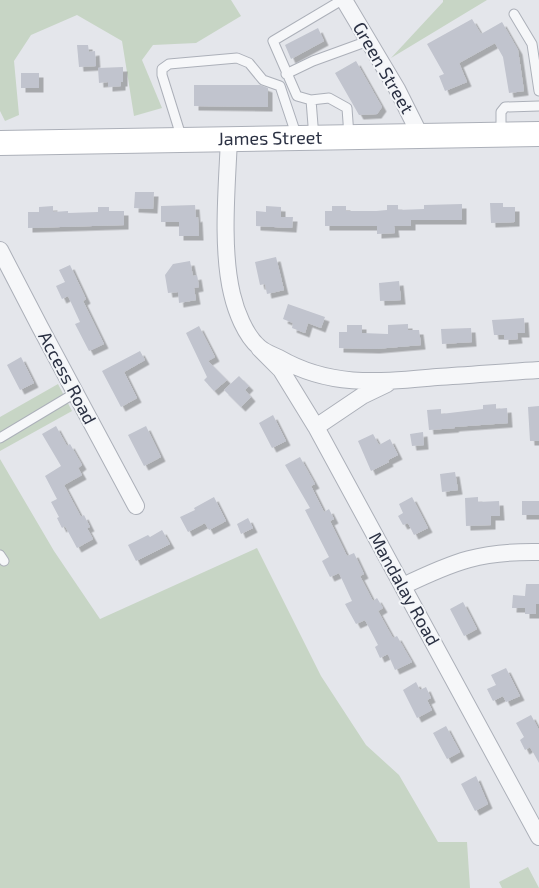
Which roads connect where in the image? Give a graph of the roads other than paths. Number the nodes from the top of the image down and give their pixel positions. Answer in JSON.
{"nodes":[{"id":1,"x":343,"y":0,"type":"edge"},
{"id":2,"x":514,"y":14,"type":"dead end"},
{"id":3,"x":368,"y":41,"type":"junction"},
{"id":4,"x":286,"y":74,"type":"junction"},
{"id":5,"x":539,"y":91,"type":"edge"},
{"id":6,"x":311,"y":100,"type":"junction"},
{"id":7,"x":539,"y":106,"type":"edge"},
{"id":8,"x":539,"y":134,"type":"edge"},
{"id":9,"x":501,"y":135,"type":"junction"},
{"id":10,"x":421,"y":137,"type":"junction"},
{"id":11,"x":306,"y":138,"type":"junction"},
{"id":12,"x":349,"y":138,"type":"junction"},
{"id":13,"x":229,"y":139,"type":"junction"},
{"id":14,"x":182,"y":140,"type":"junction"},
{"id":15,"x":0,"y":143,"type":"edge"},
{"id":16,"x":0,"y":250,"type":"edge"},
{"id":17,"x":259,"y":348,"type":"junction"},
{"id":18,"x":539,"y":370,"type":"edge"},
{"id":19,"x":393,"y":381,"type":"junction"},
{"id":20,"x":75,"y":393,"type":"junction"},
{"id":21,"x":316,"y":427,"type":"junction"},
{"id":22,"x":0,"y":438,"type":"edge"},
{"id":23,"x":136,"y":506,"type":"dead end"},
{"id":24,"x":539,"y":552,"type":"edge"},
{"id":25,"x":403,"y":586,"type":"junction"},
{"id":26,"x":539,"y":837,"type":"edge"}],
"edges":[{"from":1,"to":3,"type":"street","name":"Green Street"},
{"from":1,"to":4,"type":"lane"},
{"from":2,"to":5,"type":"lane"},
{"from":3,"to":4,"type":"lane"},
{"from":3,"to":10,"type":"street","name":"Green Street"},
{"from":4,"to":6,"type":"lane"},
{"from":6,"to":11,"type":"lane"},
{"from":6,"to":12,"type":"lane"},
{"from":7,"to":9,"type":"lane"},
{"from":8,"to":9,"type":"main road","name":"James Street"},
{"from":9,"to":10,"type":"main road","name":"James Street"},
{"from":10,"to":12,"type":"main road","name":"James Street"},
{"from":11,"to":12,"type":"main road","name":"James Street"},
{"from":11,"to":13,"type":"main road","name":"James Street"},
{"from":11,"to":14,"type":"lane"},
{"from":13,"to":14,"type":"main road","name":"James Street"},
{"from":13,"to":17,"type":"street","name":"Mandalay Road"},
{"from":14,"to":15,"type":"main road","name":"James Street"},
{"from":16,"to":20,"type":"street","name":"Access Road"},
{"from":17,"to":19,"type":"street"},
{"from":17,"to":21,"type":"street","name":"Mandalay Road"},
{"from":18,"to":19,"type":"street"},
{"from":19,"to":21,"type":"street"},
{"from":20,"to":22,"type":"lane"},
{"from":20,"to":23,"type":"street","name":"Access Road"},
{"from":21,"to":25,"type":"street","name":"Mandalay Road"},
{"from":24,"to":25,"type":"street"},
{"from":25,"to":26,"type":"street","name":"Mandalay Road"}]}
